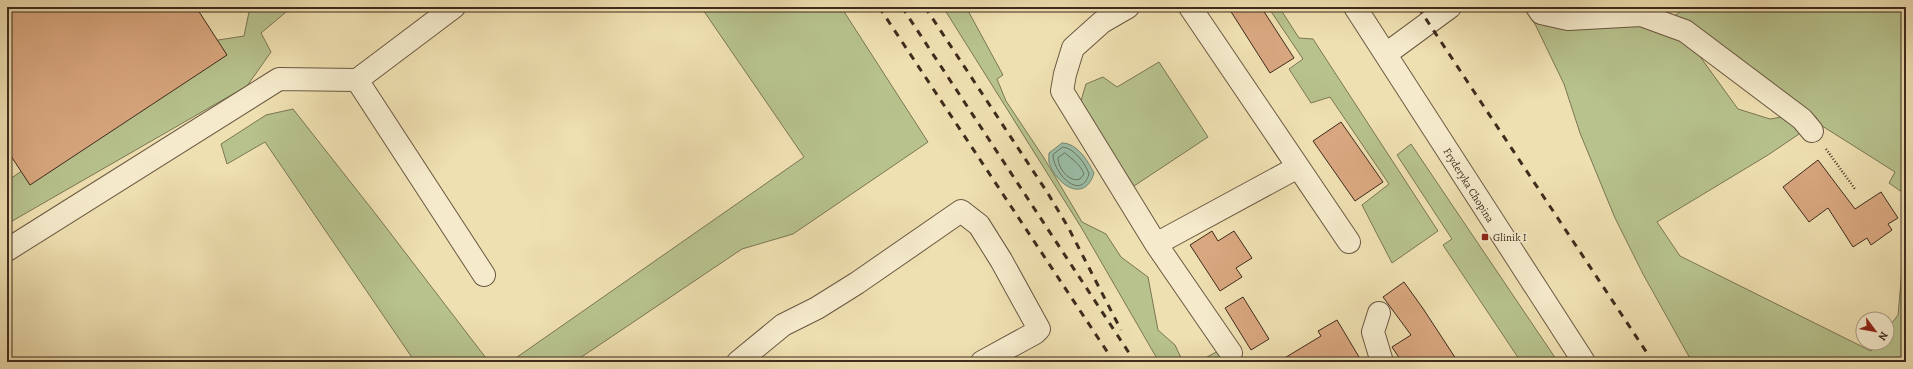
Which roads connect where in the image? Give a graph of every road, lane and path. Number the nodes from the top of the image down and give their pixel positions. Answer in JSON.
{"nodes":[{"id":1,"x":454,"y":7,"type":"edge"},
{"id":2,"x":1128,"y":7,"type":"edge"},
{"id":3,"x":1190,"y":7,"type":"edge"},
{"id":4,"x":1355,"y":7,"type":"edge"},
{"id":5,"x":1450,"y":7,"type":"edge"},
{"id":6,"x":1537,"y":7,"type":"edge"},
{"id":7,"x":1386,"y":54,"type":"junction"},
{"id":8,"x":356,"y":80,"type":"junction"},
{"id":9,"x":1812,"y":131,"type":"joint"},
{"id":10,"x":1298,"y":167,"type":"junction"},
{"id":11,"x":1855,"y":189,"type":"dead end"},
{"id":12,"x":1349,"y":242,"type":"dead end"},
{"id":13,"x":1156,"y":244,"type":"junction"},
{"id":14,"x":7,"y":250,"type":"edge"},
{"id":15,"x":484,"y":274,"type":"dead end"},
{"id":16,"x":1379,"y":313,"type":"dead end"},
{"id":17,"x":1231,"y":353,"type":"dead end"},
{"id":18,"x":738,"y":362,"type":"edge"},
{"id":19,"x":982,"y":362,"type":"edge"},
{"id":20,"x":1382,"y":362,"type":"edge"},
{"id":21,"x":1584,"y":362,"type":"edge"}],
"edges":[{"from":1,"to":8,"type":"street"},
{"from":2,"to":13,"type":"street"},
{"from":3,"to":10,"type":"street"},
{"from":4,"to":7,"type":"street","name":"Fryderyka Chopina"},
{"from":5,"to":7,"type":"street"},
{"from":6,"to":9,"type":"street"},
{"from":7,"to":21,"type":"street","name":"Fryderyka Chopina"},
{"from":8,"to":14,"type":"street"},
{"from":8,"to":15,"type":"street"},
{"from":9,"to":11,"type":"path"},
{"from":10,"to":12,"type":"street"},
{"from":10,"to":13,"type":"street"},
{"from":13,"to":17,"type":"street"},
{"from":16,"to":20,"type":"street"},
{"from":18,"to":19,"type":"street"}]}
